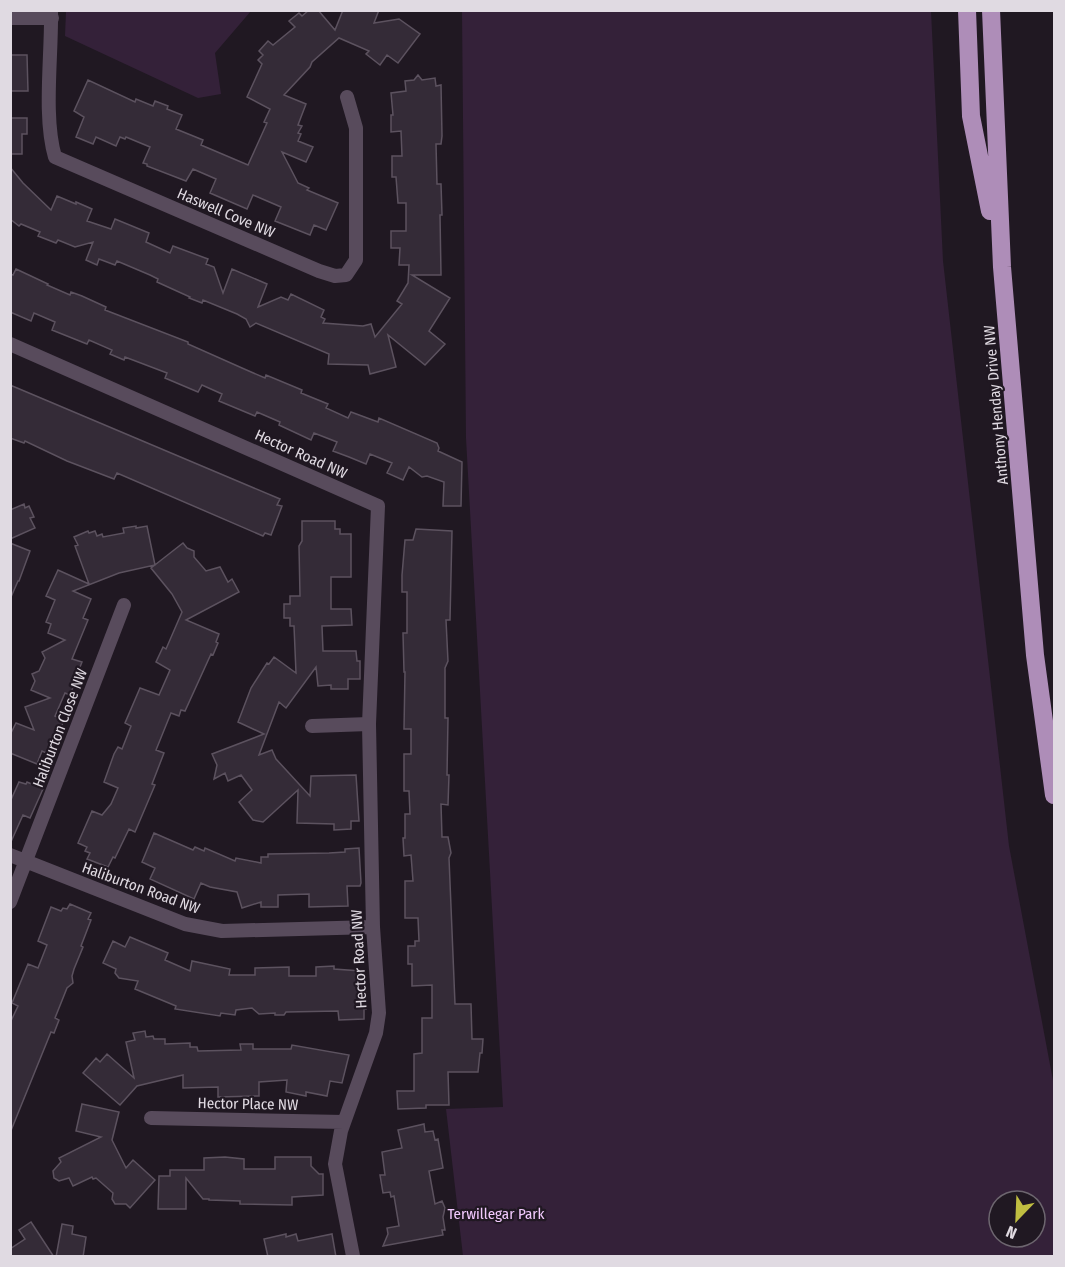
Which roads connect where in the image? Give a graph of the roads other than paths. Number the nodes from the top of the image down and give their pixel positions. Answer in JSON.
{"nodes":[{"id":1,"x":967,"y":10,"type":"edge"},
{"id":2,"x":991,"y":10,"type":"edge"},
{"id":3,"x":51,"y":14,"type":"edge"},
{"id":4,"x":10,"y":18,"type":"edge"},
{"id":5,"x":347,"y":97,"type":"dead end"},
{"id":6,"x":1002,"y":267,"type":"junction"},
{"id":7,"x":10,"y":344,"type":"edge"},
{"id":8,"x":124,"y":605,"type":"dead end"},
{"id":9,"x":369,"y":724,"type":"junction"},
{"id":10,"x":312,"y":726,"type":"dead end"},
{"id":11,"x":1054,"y":795,"type":"edge"},
{"id":12,"x":10,"y":855,"type":"edge"},
{"id":13,"x":27,"y":862,"type":"junction"},
{"id":14,"x":10,"y":902,"type":"edge"},
{"id":15,"x":373,"y":927,"type":"junction"},
{"id":16,"x":151,"y":1118,"type":"dead end"},
{"id":17,"x":344,"y":1122,"type":"junction"},
{"id":18,"x":353,"y":1257,"type":"edge"}],
"edges":[{"from":1,"to":6,"type":"highway"},
{"from":2,"to":6,"type":"highway","name":"Anthony Henday Drive NW"},
{"from":3,"to":4,"type":"street"},
{"from":3,"to":5,"type":"street","name":"Haswell Cove NW"},
{"from":6,"to":11,"type":"highway","name":"Anthony Henday Drive NW"},
{"from":7,"to":9,"type":"street","name":"Hector Road NW"},
{"from":8,"to":13,"type":"street","name":"Haliburton Close NW"},
{"from":9,"to":10,"type":"street"},
{"from":9,"to":15,"type":"street","name":"Hector Road NW"},
{"from":12,"to":13,"type":"street","name":"Haliburton Road NW"},
{"from":13,"to":14,"type":"street","name":"Haliburton Close NW"},
{"from":13,"to":15,"type":"street","name":"Haliburton Road NW"},
{"from":15,"to":17,"type":"street","name":"Hector Road NW"},
{"from":16,"to":17,"type":"street","name":"Hector Place NW"},
{"from":17,"to":18,"type":"street","name":"Hector Road NW"}]}
